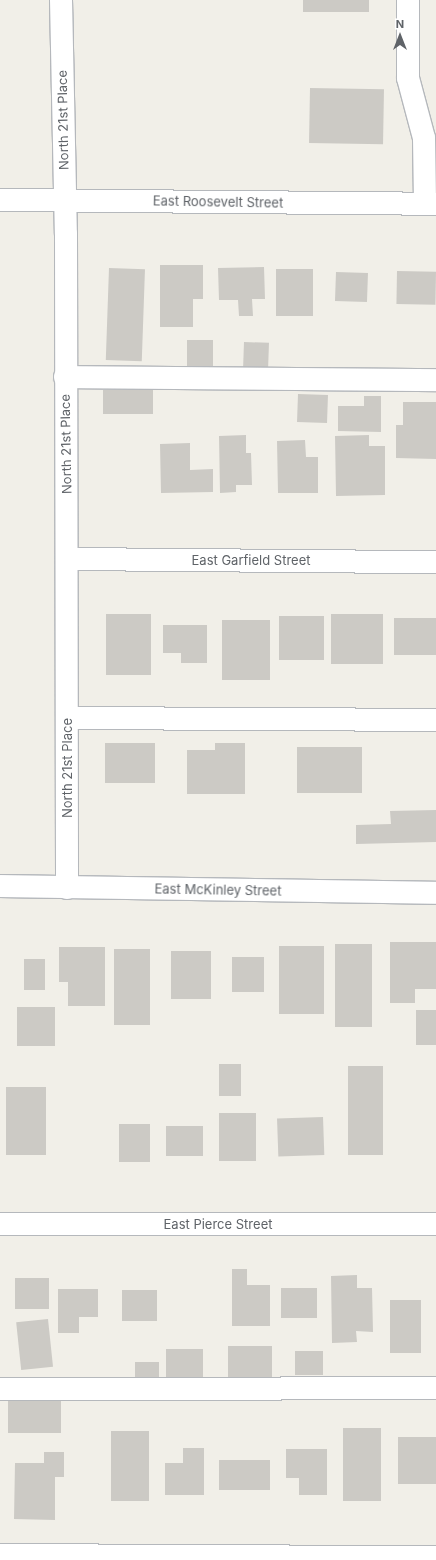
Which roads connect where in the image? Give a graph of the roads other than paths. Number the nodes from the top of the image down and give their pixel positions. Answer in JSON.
{"nodes":[{"id":1,"x":61,"y":0,"type":"edge"},
{"id":2,"x":408,"y":0,"type":"edge"},
{"id":3,"x":0,"y":200,"type":"edge"},
{"id":4,"x":64,"y":200,"type":"junction"},
{"id":5,"x":431,"y":204,"type":"edge"},
{"id":6,"x":65,"y":377,"type":"junction"},
{"id":7,"x":436,"y":380,"type":"edge"},
{"id":8,"x":67,"y":559,"type":"junction"},
{"id":9,"x":436,"y":562,"type":"edge"},
{"id":10,"x":67,"y":718,"type":"junction"},
{"id":11,"x":436,"y":720,"type":"edge"},
{"id":12,"x":0,"y":886,"type":"edge"},
{"id":13,"x":67,"y":888,"type":"junction"},
{"id":14,"x":436,"y":893,"type":"edge"},
{"id":15,"x":0,"y":1224,"type":"edge"},
{"id":16,"x":436,"y":1224,"type":"edge"},
{"id":17,"x":436,"y":1388,"type":"edge"},
{"id":18,"x":0,"y":1389,"type":"edge"},
{"id":19,"x":0,"y":1555,"type":"edge"},
{"id":20,"x":436,"y":1557,"type":"edge"}],
"edges":[{"from":1,"to":4,"type":"street","name":"North 21st Place"},
{"from":2,"to":5,"type":"street"},
{"from":3,"to":4,"type":"street","name":"East Roosevelt Street"},
{"from":4,"to":5,"type":"street","name":"East Roosevelt Street"},
{"from":4,"to":6,"type":"street","name":"North 21st Place"},
{"from":6,"to":7,"type":"street"},
{"from":6,"to":8,"type":"street","name":"North 21st Place"},
{"from":8,"to":9,"type":"street","name":"East Garfield Street"},
{"from":8,"to":10,"type":"street","name":"North 21st Place"},
{"from":10,"to":11,"type":"street"},
{"from":10,"to":13,"type":"street","name":"North 21st Place"},
{"from":12,"to":13,"type":"street","name":"East McKinley Street"},
{"from":13,"to":14,"type":"street","name":"East McKinley Street"},
{"from":15,"to":16,"type":"street","name":"East Pierce Street"},
{"from":17,"to":18,"type":"street"},
{"from":19,"to":20,"type":"street"}]}
